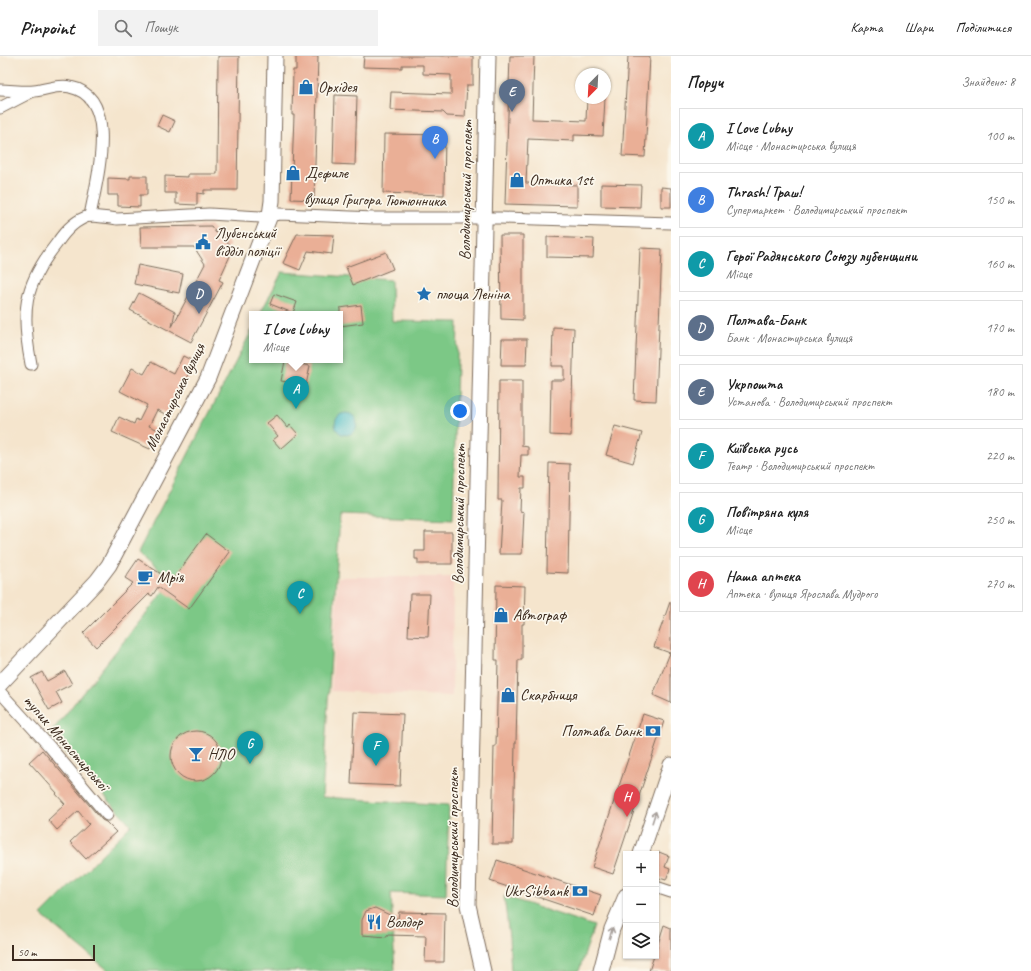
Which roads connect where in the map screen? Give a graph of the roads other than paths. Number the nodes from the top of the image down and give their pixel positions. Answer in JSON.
{"nodes":[{"id":1,"x":275,"y":56,"type":"edge"},
{"id":2,"x":488,"y":56,"type":"edge"},
{"id":3,"x":0,"y":90,"type":"edge"},
{"id":4,"x":34,"y":91,"type":"junction"},
{"id":5,"x":0,"y":108,"type":"edge"},
{"id":6,"x":270,"y":215,"type":"junction"},
{"id":7,"x":90,"y":216,"type":"junction"},
{"id":8,"x":484,"y":218,"type":"junction"},
{"id":9,"x":671,"y":223,"type":"edge"},
{"id":10,"x":31,"y":364,"type":"dead end"},
{"id":11,"x":0,"y":684,"type":"edge"},
{"id":12,"x":0,"y":692,"type":"edge"},
{"id":13,"x":671,"y":765,"type":"edge"},
{"id":14,"x":107,"y":815,"type":"dead end"},
{"id":15,"x":642,"y":851,"type":"edge"},
{"id":16,"x":659,"y":888,"type":"edge"},
{"id":17,"x":671,"y":892,"type":"edge"},
{"id":18,"x":623,"y":903,"type":"edge"},
{"id":19,"x":483,"y":971,"type":"edge"},
{"id":20,"x":601,"y":971,"type":"edge"}],
"edges":[{"from":1,"to":6,"type":"main road","name":"Монастирська вулиця"},
{"from":2,"to":8,"type":"main road","name":"Володимирський проспект"},
{"from":3,"to":4,"type":"street"},
{"from":4,"to":5,"type":"street"},
{"from":4,"to":7,"type":"street"},
{"from":6,"to":7,"type":"street","name":"вулиця Григора Тютюнника"},
{"from":6,"to":8,"type":"street","name":"вулиця Григора Тютюнника"},
{"from":6,"to":11,"type":"main road","name":"Монастирська вулиця"},
{"from":7,"to":10,"type":"street"},
{"from":8,"to":9,"type":"street","name":"вулиця Григора Тютюнника"},
{"from":8,"to":19,"type":"main road","name":"Володимирський проспект"},
{"from":12,"to":14,"type":"street","name":"тупик Монастирської"},
{"from":15,"to":13,"type":"main road","one_way":true},
{"from":16,"to":17,"type":"street"},
{"from":20,"to":18,"type":"main road","one_way":true}]}
